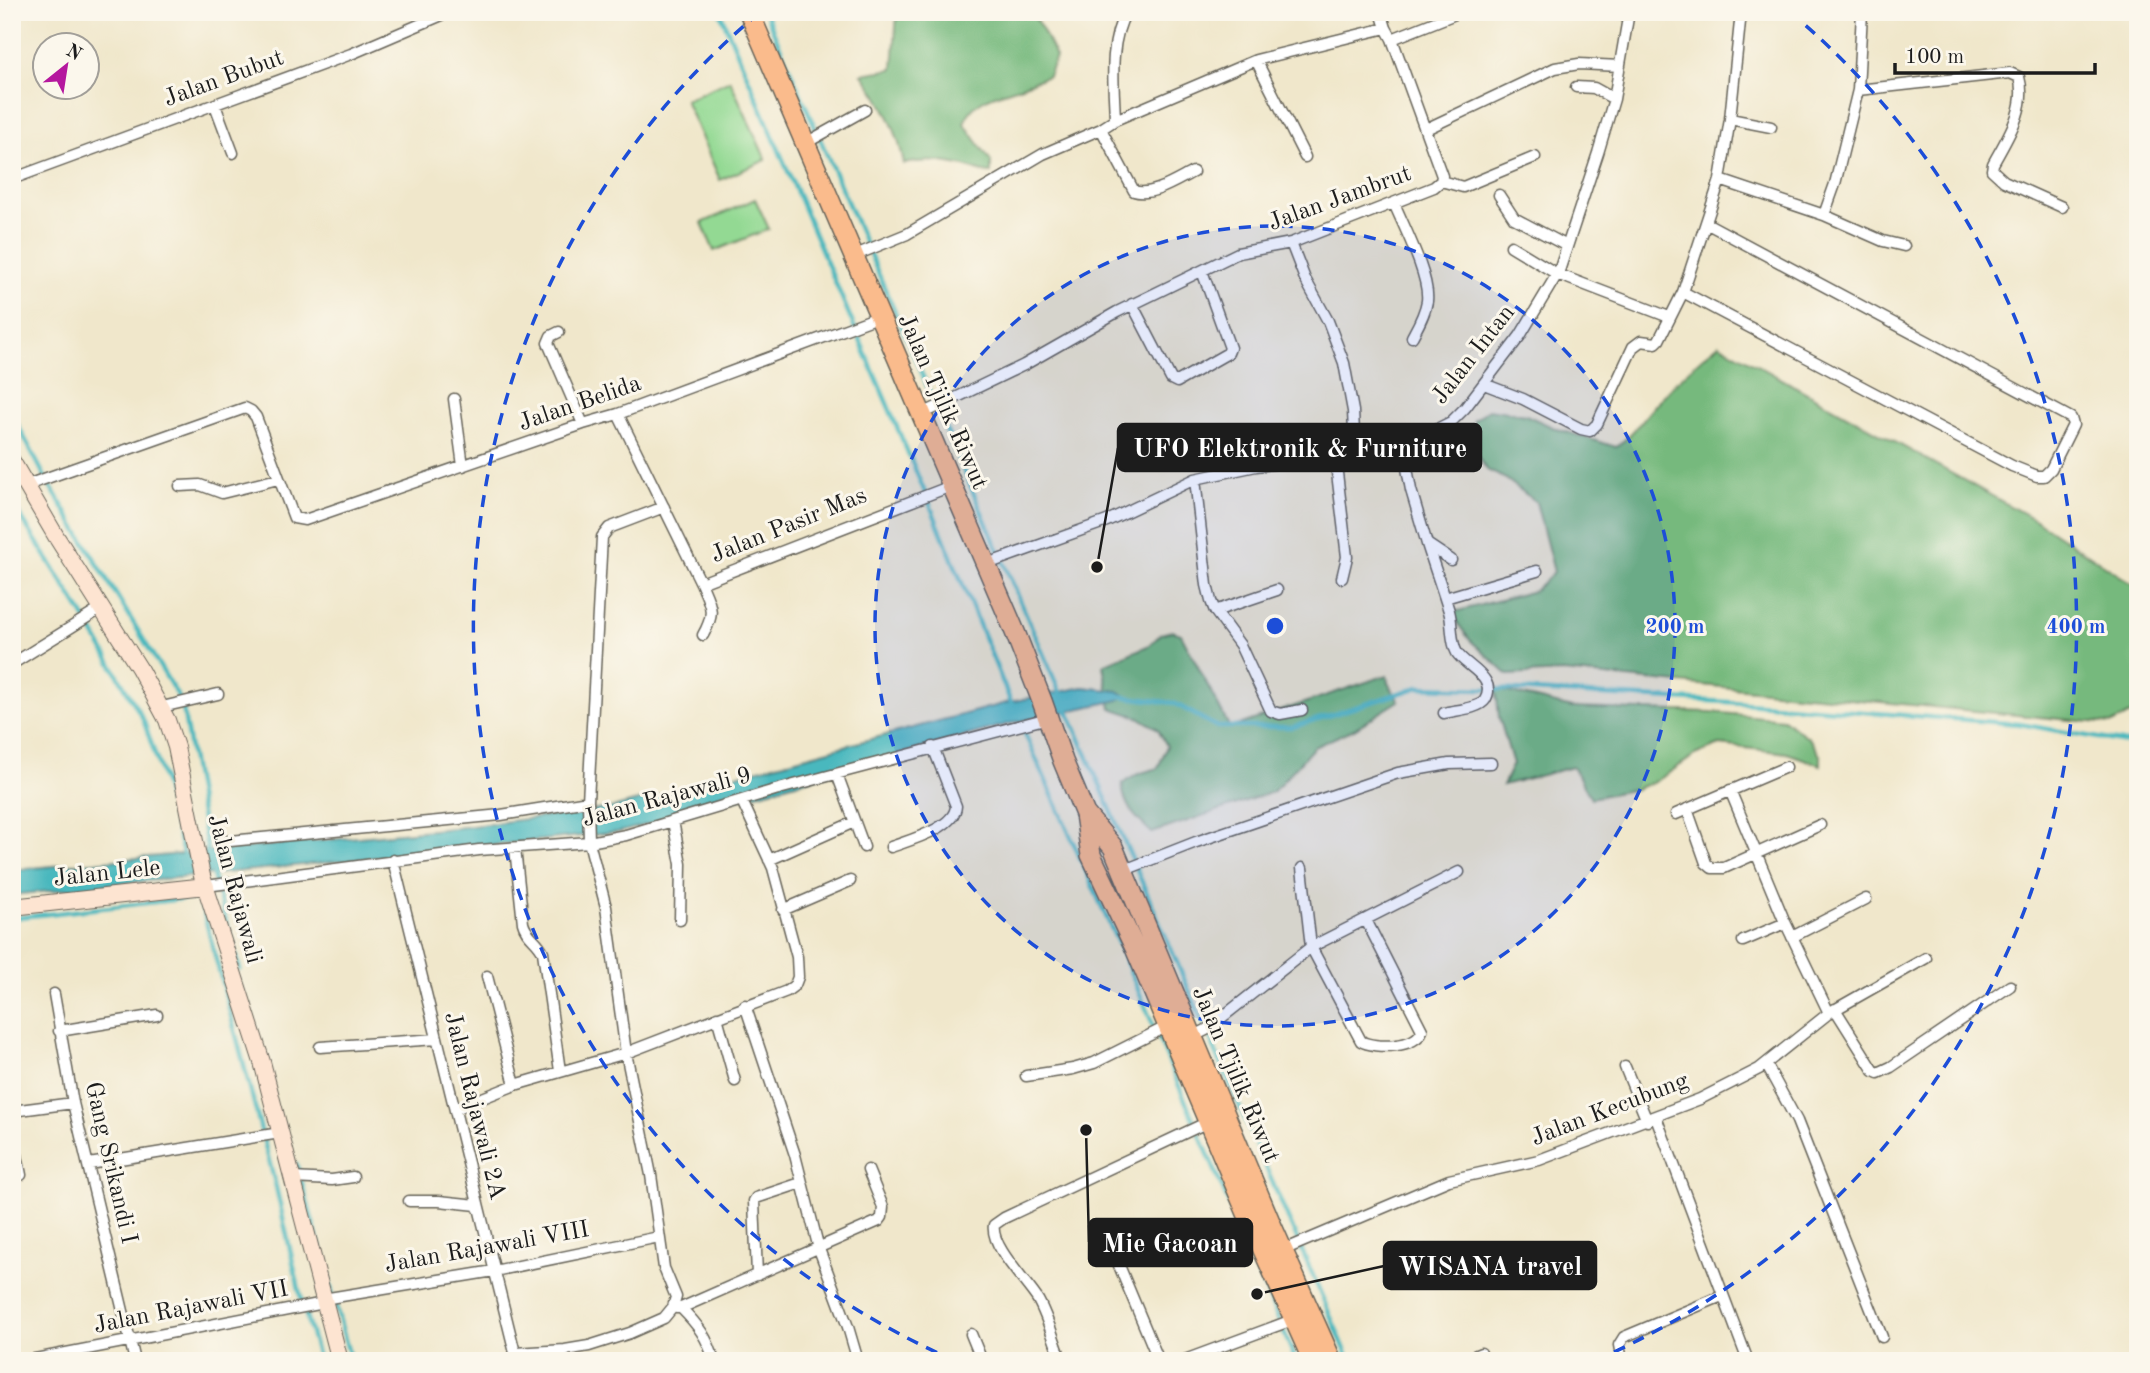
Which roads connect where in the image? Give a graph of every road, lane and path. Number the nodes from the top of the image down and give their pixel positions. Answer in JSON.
{"nodes":[{"id":1,"x":449,"y":12,"type":"edge"},
{"id":2,"x":748,"y":12,"type":"edge"},
{"id":3,"x":1126,"y":12,"type":"edge"},
{"id":4,"x":1381,"y":12,"type":"edge"},
{"id":5,"x":1460,"y":12,"type":"edge"},
{"id":6,"x":1629,"y":12,"type":"edge"},
{"id":7,"x":1741,"y":12,"type":"edge"},
{"id":8,"x":1862,"y":12,"type":"edge"},
{"id":9,"x":1389,"y":34,"type":"junction"},
{"id":10,"x":1256,"y":60,"type":"junction"},
{"id":11,"x":1620,"y":66,"type":"junction"},
{"id":12,"x":1576,"y":86,"type":"dead end"},
{"id":13,"x":1858,"y":90,"type":"junction"},
{"id":14,"x":1614,"y":99,"type":"junction"},
{"id":15,"x":215,"y":105,"type":"junction"},
{"id":16,"x":865,"y":110,"type":"dead end"},
{"id":17,"x":1115,"y":120,"type":"junction"},
{"id":18,"x":1730,"y":120,"type":"junction"},
{"id":19,"x":1771,"y":127,"type":"dead end"},
{"id":20,"x":1101,"y":129,"type":"junction"},
{"id":21,"x":1426,"y":129,"type":"junction"},
{"id":22,"x":804,"y":144,"type":"junction"},
{"id":23,"x":233,"y":153,"type":"dead end"},
{"id":24,"x":1305,"y":157,"type":"dead end"},
{"id":25,"x":1535,"y":157,"type":"dead end"},
{"id":26,"x":1193,"y":172,"type":"dead end"},
{"id":27,"x":12,"y":179,"type":"edge"},
{"id":28,"x":1720,"y":180,"type":"junction"},
{"id":29,"x":1441,"y":181,"type":"junction"},
{"id":30,"x":1499,"y":195,"type":"dead end"},
{"id":31,"x":1394,"y":203,"type":"junction"},
{"id":32,"x":2062,"y":207,"type":"dead end"},
{"id":33,"x":1824,"y":215,"type":"junction"},
{"id":34,"x":1706,"y":223,"type":"junction"},
{"id":35,"x":1291,"y":243,"type":"junction"},
{"id":36,"x":1511,"y":246,"type":"dead end"},
{"id":37,"x":1567,"y":246,"type":"junction"},
{"id":38,"x":1904,"y":246,"type":"dead end"},
{"id":39,"x":853,"y":256,"type":"junction"},
{"id":40,"x":1202,"y":271,"type":"junction"},
{"id":41,"x":1557,"y":274,"type":"junction"},
{"id":42,"x":1683,"y":292,"type":"junction"},
{"id":43,"x":1132,"y":304,"type":"junction"},
{"id":44,"x":878,"y":317,"type":"junction"},
{"id":45,"x":1669,"y":317,"type":"junction"},
{"id":46,"x":559,"y":332,"type":"dead end"},
{"id":47,"x":1412,"y":337,"type":"dead end"},
{"id":48,"x":1484,"y":384,"type":"junction"},
{"id":49,"x":454,"y":399,"type":"dead end"},
{"id":50,"x":618,"y":414,"type":"junction"},
{"id":51,"x":920,"y":415,"type":"junction"},
{"id":52,"x":583,"y":424,"type":"junction"},
{"id":53,"x":1402,"y":441,"type":"junction"},
{"id":54,"x":1355,"y":454,"type":"junction"},
{"id":55,"x":1335,"y":456,"type":"junction"},
{"id":56,"x":12,"y":461,"type":"edge"},
{"id":57,"x":463,"y":466,"type":"junction"},
{"id":58,"x":278,"y":479,"type":"junction"},
{"id":59,"x":1195,"y":479,"type":"junction"},
{"id":60,"x":27,"y":485,"type":"junction"},
{"id":61,"x":180,"y":485,"type":"dead end"},
{"id":62,"x":951,"y":486,"type":"junction"},
{"id":63,"x":664,"y":507,"type":"junction"},
{"id":64,"x":1427,"y":544,"type":"junction"},
{"id":65,"x":1451,"y":560,"type":"dead end"},
{"id":66,"x":987,"y":564,"type":"junction"},
{"id":67,"x":1537,"y":571,"type":"dead end"},
{"id":68,"x":1342,"y":578,"type":"dead end"},
{"id":69,"x":701,"y":583,"type":"junction"},
{"id":70,"x":1277,"y":590,"type":"dead end"},
{"id":71,"x":1445,"y":598,"type":"junction"},
{"id":72,"x":102,"y":608,"type":"junction"},
{"id":73,"x":1215,"y":611,"type":"junction"},
{"id":74,"x":703,"y":635,"type":"dead end"},
{"id":75,"x":12,"y":664,"type":"edge"},
{"id":76,"x":218,"y":694,"type":"dead end"},
{"id":77,"x":1043,"y":703,"type":"junction"},
{"id":78,"x":162,"y":708,"type":"junction"},
{"id":79,"x":1302,"y":709,"type":"dead end"},
{"id":80,"x":1444,"y":713,"type":"dead end"},
{"id":81,"x":933,"y":747,"type":"junction"},
{"id":82,"x":1491,"y":763,"type":"dead end"},
{"id":83,"x":1786,"y":767,"type":"dead end"},
{"id":84,"x":837,"y":774,"type":"junction"},
{"id":85,"x":1730,"y":790,"type":"junction"},
{"id":86,"x":742,"y":801,"type":"junction"},
{"id":87,"x":588,"y":806,"type":"junction"},
{"id":88,"x":1085,"y":814,"type":"junction"},
{"id":89,"x":673,"y":821,"type":"junction"},
{"id":90,"x":854,"y":822,"type":"junction"},
{"id":91,"x":1820,"y":825,"type":"dead end"},
{"id":92,"x":589,"y":839,"type":"junction"},
{"id":93,"x":220,"y":842,"type":"dead end"},
{"id":94,"x":864,"y":847,"type":"dead end"},
{"id":95,"x":891,"y":847,"type":"dead end"},
{"id":96,"x":515,"y":848,"type":"junction"},
{"id":97,"x":1756,"y":854,"type":"junction"},
{"id":98,"x":393,"y":860,"type":"junction"},
{"id":99,"x":769,"y":860,"type":"junction"},
{"id":100,"x":1303,"y":868,"type":"dead end"},
{"id":101,"x":1122,"y":871,"type":"junction"},
{"id":102,"x":1459,"y":872,"type":"dead end"},
{"id":103,"x":204,"y":881,"type":"junction"},
{"id":104,"x":850,"y":881,"type":"dead end"},
{"id":105,"x":1866,"y":899,"type":"dead end"},
{"id":106,"x":12,"y":907,"type":"edge"},
{"id":107,"x":783,"y":910,"type":"junction"},
{"id":108,"x":680,"y":920,"type":"dead end"},
{"id":109,"x":1366,"y":920,"type":"junction"},
{"id":110,"x":1786,"y":923,"type":"junction"},
{"id":111,"x":1792,"y":937,"type":"junction"},
{"id":112,"x":1743,"y":941,"type":"dead end"},
{"id":113,"x":1311,"y":947,"type":"junction"},
{"id":114,"x":1926,"y":958,"type":"dead end"},
{"id":115,"x":487,"y":976,"type":"dead end"},
{"id":116,"x":2010,"y":986,"type":"dead end"},
{"id":117,"x":54,"y":994,"type":"dead end"},
{"id":118,"x":745,"y":1005,"type":"junction"},
{"id":119,"x":1832,"y":1011,"type":"junction"},
{"id":120,"x":158,"y":1015,"type":"dead end"},
{"id":121,"x":717,"y":1017,"type":"junction"},
{"id":122,"x":1168,"y":1026,"type":"junction"},
{"id":123,"x":59,"y":1031,"type":"junction"},
{"id":124,"x":1192,"y":1037,"type":"junction"},
{"id":125,"x":437,"y":1039,"type":"junction"},
{"id":126,"x":320,"y":1047,"type":"dead end"},
{"id":127,"x":626,"y":1053,"type":"junction"},
{"id":128,"x":1766,"y":1064,"type":"junction"},
{"id":129,"x":1625,"y":1067,"type":"dead end"},
{"id":130,"x":561,"y":1071,"type":"junction"},
{"id":131,"x":1026,"y":1076,"type":"dead end"},
{"id":132,"x":736,"y":1081,"type":"dead end"},
{"id":133,"x":515,"y":1085,"type":"junction"},
{"id":134,"x":73,"y":1103,"type":"junction"},
{"id":135,"x":455,"y":1109,"type":"junction"},
{"id":136,"x":12,"y":1111,"type":"edge"},
{"id":137,"x":1652,"y":1119,"type":"junction"},
{"id":138,"x":1208,"y":1122,"type":"junction"},
{"id":139,"x":12,"y":1130,"type":"edge"},
{"id":140,"x":268,"y":1135,"type":"junction"},
{"id":141,"x":89,"y":1164,"type":"junction"},
{"id":142,"x":868,"y":1170,"type":"dead end"},
{"id":143,"x":20,"y":1175,"type":"dead end"},
{"id":144,"x":353,"y":1177,"type":"dead end"},
{"id":145,"x":292,"y":1178,"type":"junction"},
{"id":146,"x":801,"y":1183,"type":"junction"},
{"id":147,"x":409,"y":1201,"type":"dead end"},
{"id":148,"x":478,"y":1208,"type":"junction"},
{"id":149,"x":659,"y":1237,"type":"junction"},
{"id":150,"x":819,"y":1249,"type":"junction"},
{"id":151,"x":1275,"y":1253,"type":"junction"},
{"id":152,"x":1118,"y":1263,"type":"dead end"},
{"id":153,"x":494,"y":1271,"type":"junction"},
{"id":154,"x":757,"y":1275,"type":"junction"},
{"id":155,"x":1722,"y":1296,"type":"junction"},
{"id":156,"x":324,"y":1301,"type":"junction"},
{"id":157,"x":677,"y":1308,"type":"junction"},
{"id":158,"x":1295,"y":1320,"type":"junction"},
{"id":159,"x":971,"y":1334,"type":"dead end"},
{"id":160,"x":1882,"y":1337,"type":"dead end"},
{"id":161,"x":130,"y":1341,"type":"junction"},
{"id":162,"x":1481,"y":1353,"type":"dead end"},
{"id":163,"x":516,"y":1357,"type":"edge"},
{"id":164,"x":25,"y":1361,"type":"edge"},
{"id":165,"x":135,"y":1361,"type":"edge"},
{"id":166,"x":340,"y":1361,"type":"edge"},
{"id":167,"x":714,"y":1361,"type":"edge"},
{"id":168,"x":858,"y":1361,"type":"edge"},
{"id":169,"x":982,"y":1361,"type":"edge"},
{"id":170,"x":1062,"y":1361,"type":"edge"},
{"id":171,"x":1159,"y":1361,"type":"edge"},
{"id":172,"x":1182,"y":1361,"type":"edge"},
{"id":173,"x":1313,"y":1361,"type":"edge"},
{"id":174,"x":1332,"y":1361,"type":"edge"},
{"id":175,"x":1462,"y":1361,"type":"edge"},
{"id":176,"x":1622,"y":1361,"type":"edge"},
{"id":177,"x":1748,"y":1361,"type":"edge"}],
"edges":[{"from":1,"to":15,"type":"street","name":"Jalan Bubut"},
{"from":2,"to":22,"type":"highway","name":"Jalan Tjilik Riwut"},
{"from":3,"to":17,"type":"street"},
{"from":4,"to":9,"type":"street","name":"Jalan Jambrut"},
{"from":5,"to":9,"type":"street"},
{"from":6,"to":11,"type":"street","name":"Jalan Intan"},
{"from":7,"to":18,"type":"street"},
{"from":8,"to":13,"type":"street"},
{"from":9,"to":10,"type":"street"},
{"from":9,"to":21,"type":"street","name":"Jalan Jambrut"},
{"from":10,"to":17,"type":"street"},
{"from":10,"to":24,"type":"street"},
{"from":11,"to":14,"type":"street","name":"Jalan Intan"},
{"from":11,"to":21,"type":"street"},
{"from":12,"to":14,"type":"street"},
{"from":13,"to":32,"type":"street"},
{"from":13,"to":33,"type":"street"},
{"from":14,"to":37,"type":"street","name":"Jalan Intan"},
{"from":15,"to":23,"type":"street"},
{"from":15,"to":27,"type":"street","name":"Jalan Bubut"},
{"from":16,"to":22,"type":"street"},
{"from":17,"to":20,"type":"street"},
{"from":18,"to":19,"type":"street"},
{"from":18,"to":28,"type":"street"},
{"from":20,"to":26,"type":"street"},
{"from":20,"to":39,"type":"street"},
{"from":21,"to":29,"type":"street","name":"Jalan Jambrut"},
{"from":22,"to":39,"type":"highway","name":"Jalan Tjilik Riwut"},
{"from":25,"to":29,"type":"street"},
{"from":28,"to":33,"type":"street"},
{"from":28,"to":34,"type":"street"},
{"from":29,"to":31,"type":"street","name":"Jalan Jambrut"},
{"from":30,"to":37,"type":"street"},
{"from":31,"to":35,"type":"street","name":"Jalan Jambrut"},
{"from":31,"to":47,"type":"street"},
{"from":33,"to":38,"type":"street"},
{"from":34,"to":42,"type":"street"},
{"from":34,"to":42,"type":"street"},
{"from":35,"to":40,"type":"street","name":"Jalan Jambrut"},
{"from":35,"to":54,"type":"street"},
{"from":36,"to":41,"type":"street"},
{"from":37,"to":41,"type":"street","name":"Jalan Intan"},
{"from":39,"to":44,"type":"highway","name":"Jalan Tjilik Riwut"},
{"from":40,"to":43,"type":"street","name":"Jalan Jambrut"},
{"from":40,"to":43,"type":"street"},
{"from":41,"to":45,"type":"street"},
{"from":41,"to":48,"type":"street","name":"Jalan Intan"},
{"from":42,"to":45,"type":"street"},
{"from":43,"to":51,"type":"street","name":"Jalan Jambrut"},
{"from":44,"to":50,"type":"street","name":"Jalan Belida"},
{"from":44,"to":51,"type":"highway","name":"Jalan Tjilik Riwut"},
{"from":45,"to":48,"type":"street"},
{"from":46,"to":52,"type":"street"},
{"from":48,"to":53,"type":"street","name":"Jalan Intan"},
{"from":49,"to":57,"type":"street"},
{"from":50,"to":52,"type":"street","name":"Jalan Belida"},
{"from":50,"to":63,"type":"street","name":"Jalan Pasir Mas"},
{"from":51,"to":62,"type":"highway","name":"Jalan Tjilik Riwut"},
{"from":52,"to":57,"type":"street","name":"Jalan Belida"},
{"from":53,"to":54,"type":"street","name":"Jalan Intan"},
{"from":53,"to":64,"type":"street"},
{"from":54,"to":55,"type":"street","name":"Jalan Intan"},
{"from":55,"to":59,"type":"street","name":"Jalan Intan"},
{"from":55,"to":68,"type":"street"},
{"from":56,"to":60,"type":"main road","name":"Jalan Rajawali"},
{"from":57,"to":58,"type":"street","name":"Jalan Belida"},
{"from":58,"to":60,"type":"street"},
{"from":58,"to":61,"type":"street"},
{"from":59,"to":66,"type":"street","name":"Jalan Intan"},
{"from":59,"to":73,"type":"street"},
{"from":60,"to":72,"type":"main road","name":"Jalan Rajawali"},
{"from":62,"to":66,"type":"highway","name":"Jalan Tjilik Riwut"},
{"from":62,"to":69,"type":"street","name":"Jalan Pasir Mas"},
{"from":63,"to":69,"type":"street","name":"Jalan Pasir Mas"},
{"from":63,"to":87,"type":"street"},
{"from":64,"to":65,"type":"street"},
{"from":64,"to":71,"type":"street"},
{"from":66,"to":77,"type":"highway","name":"Jalan Tjilik Riwut"},
{"from":67,"to":71,"type":"street"},
{"from":69,"to":74,"type":"street"},
{"from":70,"to":73,"type":"street"},
{"from":71,"to":80,"type":"street"},
{"from":72,"to":75,"type":"street"},
{"from":72,"to":78,"type":"main road","name":"Jalan Rajawali"},
{"from":73,"to":79,"type":"street"},
{"from":76,"to":78,"type":"street"},
{"from":77,"to":81,"type":"street","name":"Jalan Rajawali 9"},
{"from":77,"to":88,"type":"highway","name":"Jalan Tjilik Riwut"},
{"from":78,"to":103,"type":"main road","name":"Jalan Rajawali"},
{"from":81,"to":84,"type":"street","name":"Jalan Rajawali 9"},
{"from":81,"to":95,"type":"street"},
{"from":82,"to":101,"type":"street"},
{"from":83,"to":85,"type":"street"},
{"from":84,"to":86,"type":"street","name":"Jalan Rajawali 9"},
{"from":84,"to":90,"type":"street"},
{"from":85,"to":97,"type":"street"},
{"from":85,"to":97,"type":"street"},
{"from":86,"to":89,"type":"street","name":"Jalan Rajawali 9"},
{"from":86,"to":99,"type":"street"},
{"from":87,"to":92,"type":"street"},
{"from":87,"to":93,"type":"street"},
{"from":88,"to":101,"type":"highway","name":"Jalan Tjilik Riwut"},
{"from":88,"to":122,"type":"highway","name":"Jalan Tjilik Riwut"},
{"from":89,"to":92,"type":"street","name":"Jalan Rajawali 9"},
{"from":89,"to":108,"type":"street"},
{"from":90,"to":94,"type":"street"},
{"from":90,"to":99,"type":"street"},
{"from":91,"to":97,"type":"street"},
{"from":92,"to":96,"type":"street","name":"Jalan Rajawali 9"},
{"from":92,"to":127,"type":"street"},
{"from":96,"to":98,"type":"street","name":"Jalan Rajawali 9"},
{"from":96,"to":130,"type":"street"},
{"from":97,"to":110,"type":"street"},
{"from":98,"to":103,"type":"street","name":"Jalan Rajawali 9"},
{"from":98,"to":125,"type":"street","name":"Jalan Rajawali 2A"},
{"from":99,"to":107,"type":"street"},
{"from":100,"to":113,"type":"street"},
{"from":101,"to":124,"type":"highway","name":"Jalan Tjilik Riwut"},
{"from":102,"to":109,"type":"street"},
{"from":103,"to":106,"type":"main road","name":"Jalan Lele"},
{"from":103,"to":140,"type":"main road","name":"Jalan Rajawali"},
{"from":104,"to":107,"type":"street"},
{"from":105,"to":111,"type":"street"},
{"from":107,"to":118,"type":"street"},
{"from":109,"to":113,"type":"street"},
{"from":109,"to":113,"type":"street"},
{"from":110,"to":111,"type":"street"},
{"from":110,"to":112,"type":"street"},
{"from":111,"to":119,"type":"street"},
{"from":113,"to":124,"type":"street"},
{"from":114,"to":119,"type":"street","name":"Jalan Kecubung"},
{"from":115,"to":133,"type":"street"},
{"from":116,"to":119,"type":"street"},
{"from":117,"to":123,"type":"street","name":"Gang Srikandi I"},
{"from":118,"to":121,"type":"street"},
{"from":118,"to":146,"type":"street"},
{"from":119,"to":128,"type":"street","name":"Jalan Kecubung"},
{"from":120,"to":123,"type":"street"},
{"from":121,"to":127,"type":"street"},
{"from":121,"to":132,"type":"street"},
{"from":122,"to":131,"type":"street"},
{"from":122,"to":138,"type":"highway","name":"Jalan Tjilik Riwut"},
{"from":123,"to":134,"type":"street","name":"Gang Srikandi I"},
{"from":124,"to":151,"type":"highway","name":"Jalan Tjilik Riwut"},
{"from":125,"to":126,"type":"street"},
{"from":125,"to":135,"type":"street","name":"Jalan Rajawali 2A"},
{"from":127,"to":130,"type":"street"},
{"from":127,"to":149,"type":"street"},
{"from":128,"to":137,"type":"street","name":"Jalan Kecubung"},
{"from":128,"to":160,"type":"street"},
{"from":129,"to":137,"type":"street"},
{"from":130,"to":133,"type":"street"},
{"from":133,"to":135,"type":"street"},
{"from":134,"to":136,"type":"street"},
{"from":134,"to":141,"type":"street","name":"Gang Srikandi I"},
{"from":135,"to":148,"type":"street","name":"Jalan Rajawali 2A"},
{"from":137,"to":151,"type":"street","name":"Jalan Kecubung"},
{"from":137,"to":155,"type":"street"},
{"from":138,"to":151,"type":"highway","name":"Jalan Tjilik Riwut"},
{"from":138,"to":170,"type":"street"},
{"from":139,"to":143,"type":"street"},
{"from":140,"to":141,"type":"street"},
{"from":140,"to":145,"type":"main road","name":"Jalan Rajawali"},
{"from":141,"to":161,"type":"street","name":"Gang Srikandi I"},
{"from":142,"to":150,"type":"street"},
{"from":144,"to":145,"type":"street"},
{"from":145,"to":156,"type":"main road","name":"Jalan Rajawali"},
{"from":146,"to":150,"type":"street"},
{"from":146,"to":154,"type":"street"},
{"from":147,"to":148,"type":"street"},
{"from":148,"to":153,"type":"street","name":"Jalan Rajawali 2A"},
{"from":149,"to":153,"type":"street","name":"Jalan Rajawali VIII"},
{"from":149,"to":157,"type":"street"},
{"from":150,"to":154,"type":"street"},
{"from":150,"to":168,"type":"street"},
{"from":151,"to":158,"type":"highway","name":"Jalan Tjilik Riwut"},
{"from":151,"to":174,"type":"highway","name":"Jalan Tjilik Riwut"},
{"from":152,"to":171,"type":"street"},
{"from":153,"to":156,"type":"street","name":"Jalan Rajawali VIII"},
{"from":153,"to":163,"type":"street","name":"Jalan Rajawali 2A"},
{"from":154,"to":157,"type":"street"},
{"from":155,"to":176,"type":"street"},
{"from":155,"to":177,"type":"street"},
{"from":156,"to":161,"type":"street","name":"Jalan Rajawali VII"},
{"from":156,"to":166,"type":"main road","name":"Jalan Rajawali"},
{"from":157,"to":163,"type":"street"},
{"from":157,"to":167,"type":"street"},
{"from":158,"to":172,"type":"street"},
{"from":158,"to":173,"type":"highway","name":"Jalan Tjilik Riwut"},
{"from":159,"to":169,"type":"street"},
{"from":161,"to":164,"type":"street","name":"Jalan Rajawali VII"},
{"from":161,"to":165,"type":"street","name":"Gang Srikandi I"},
{"from":162,"to":175,"type":"street"}]}
